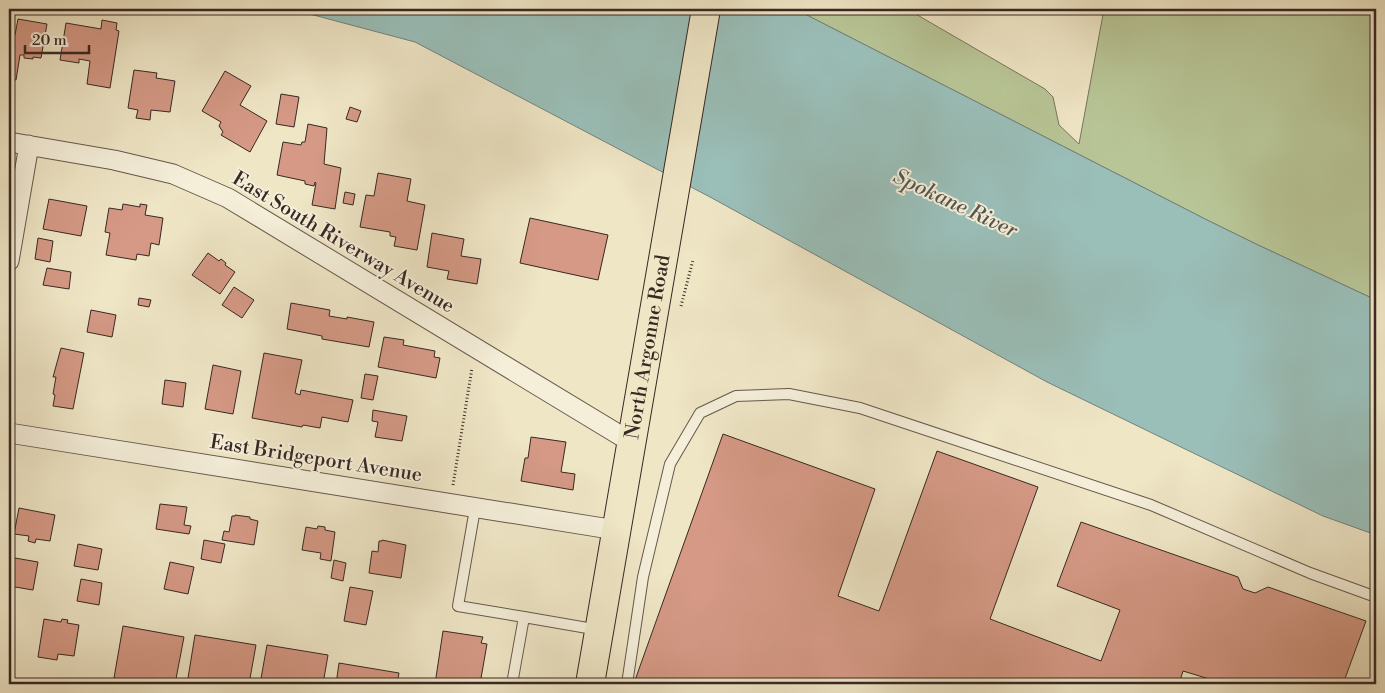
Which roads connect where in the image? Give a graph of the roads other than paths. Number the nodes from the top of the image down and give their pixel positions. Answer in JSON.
{"nodes":[{"id":1,"x":706,"y":9,"type":"edge"},
{"id":2,"x":9,"y":142,"type":"edge"},
{"id":3,"x":29,"y":145,"type":"junction"},
{"id":4,"x":9,"y":261,"type":"edge"},
{"id":5,"x":9,"y":433,"type":"edge"},
{"id":6,"x":631,"y":442,"type":"junction"},
{"id":7,"x":475,"y":509,"type":"junction"},
{"id":8,"x":616,"y":530,"type":"junction"},
{"id":9,"x":1376,"y":597,"type":"edge"},
{"id":10,"x":524,"y":617,"type":"junction"},
{"id":11,"x":599,"y":630,"type":"junction"},
{"id":12,"x":512,"y":684,"type":"edge"},
{"id":13,"x":590,"y":684,"type":"edge"},
{"id":14,"x":627,"y":684,"type":"edge"}],
"edges":[{"from":1,"to":6,"type":"main road","name":"North Argonne Road"},
{"from":2,"to":3,"type":"street","name":"East South Riverway Avenue"},
{"from":3,"to":4,"type":"street"},
{"from":3,"to":6,"type":"street","name":"East South Riverway Avenue"},
{"from":5,"to":7,"type":"street","name":"East Bridgeport Avenue"},
{"from":6,"to":8,"type":"main road","name":"North Argonne Road"},
{"from":7,"to":8,"type":"street","name":"East Bridgeport Avenue"},
{"from":7,"to":10,"type":"lane"},
{"from":8,"to":11,"type":"main road","name":"North Argonne Road"},
{"from":9,"to":14,"type":"lane"},
{"from":10,"to":11,"type":"lane"},
{"from":10,"to":12,"type":"lane"},
{"from":11,"to":13,"type":"main road","name":"North Argonne Road"}]}
